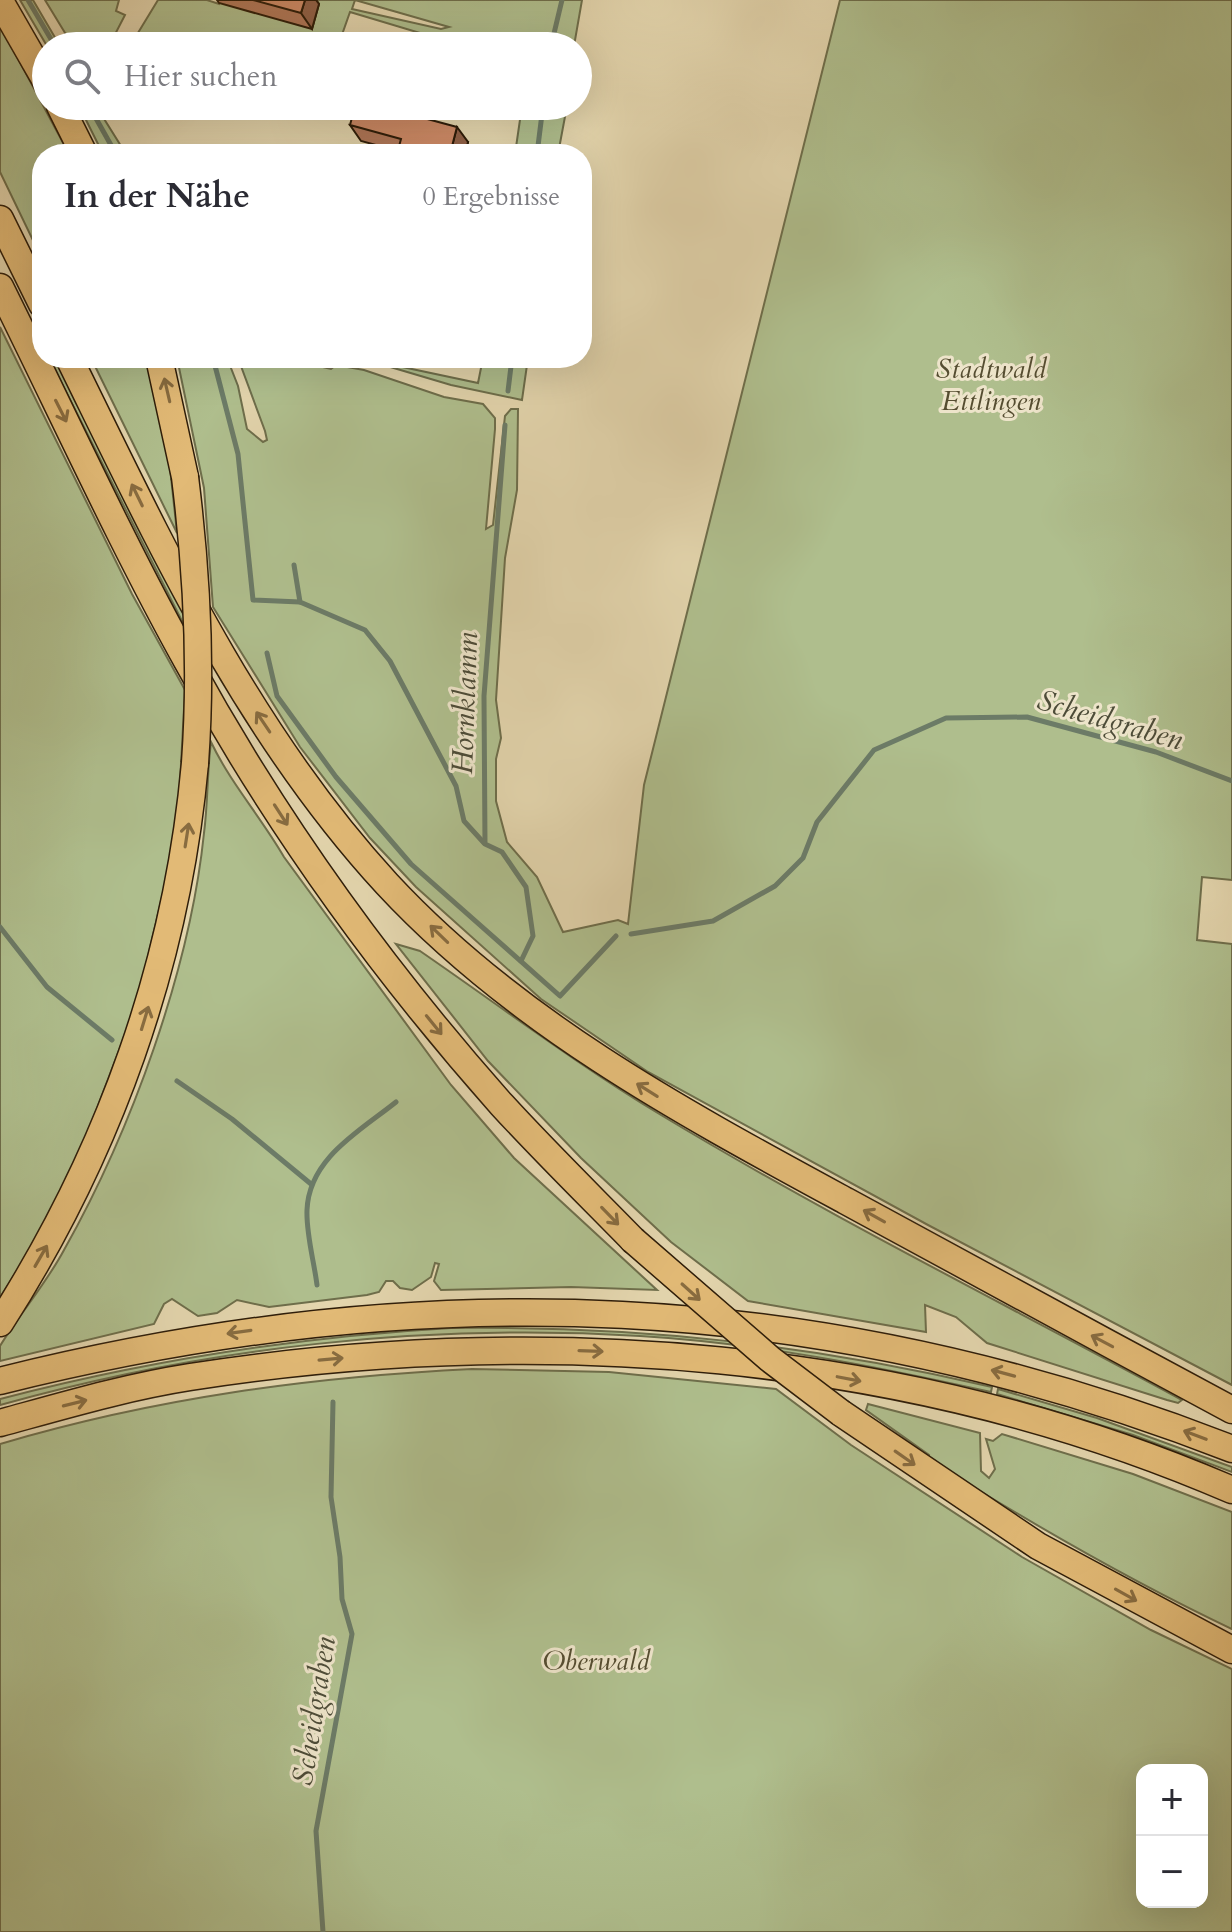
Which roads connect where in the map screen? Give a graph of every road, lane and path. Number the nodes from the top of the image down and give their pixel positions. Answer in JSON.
{"nodes":[{"id":1,"x":0,"y":1,"type":"edge"},
{"id":2,"x":32,"y":57,"type":"edge"},
{"id":3,"x":67,"y":120,"type":"edge"},
{"id":4,"x":79,"y":144,"type":"edge"},
{"id":5,"x":0,"y":219,"type":"edge"},
{"id":6,"x":32,"y":284,"type":"edge"},
{"id":7,"x":0,"y":287,"type":"edge"},
{"id":8,"x":32,"y":351,"type":"edge"},
{"id":9,"x":40,"y":368,"type":"edge"},
{"id":10,"x":74,"y":368,"type":"edge"},
{"id":11,"x":161,"y":368,"type":"edge"},
{"id":12,"x":0,"y":1323,"type":"edge"},
{"id":13,"x":0,"y":1381,"type":"edge"},
{"id":14,"x":1232,"y":1410,"type":"edge"},
{"id":15,"x":0,"y":1423,"type":"edge"},
{"id":16,"x":1232,"y":1449,"type":"edge"},
{"id":17,"x":1232,"y":1490,"type":"edge"},
{"id":18,"x":1232,"y":1650,"type":"edge"}],
"edges":[{"from":1,"to":2,"type":"highway"},
{"from":3,"to":4,"type":"highway"},
{"from":5,"to":6,"type":"highway"},
{"from":7,"to":8,"type":"highway","one_way":true,"bridge":true},
{"from":9,"to":18,"type":"highway","one_way":true,"bridge":true},
{"from":14,"to":10,"type":"highway","one_way":true},
{"from":12,"to":11,"type":"highway","one_way":true,"bridge":true},
{"from":16,"to":13,"type":"highway","one_way":true},
{"from":15,"to":17,"type":"highway","one_way":true}]}
